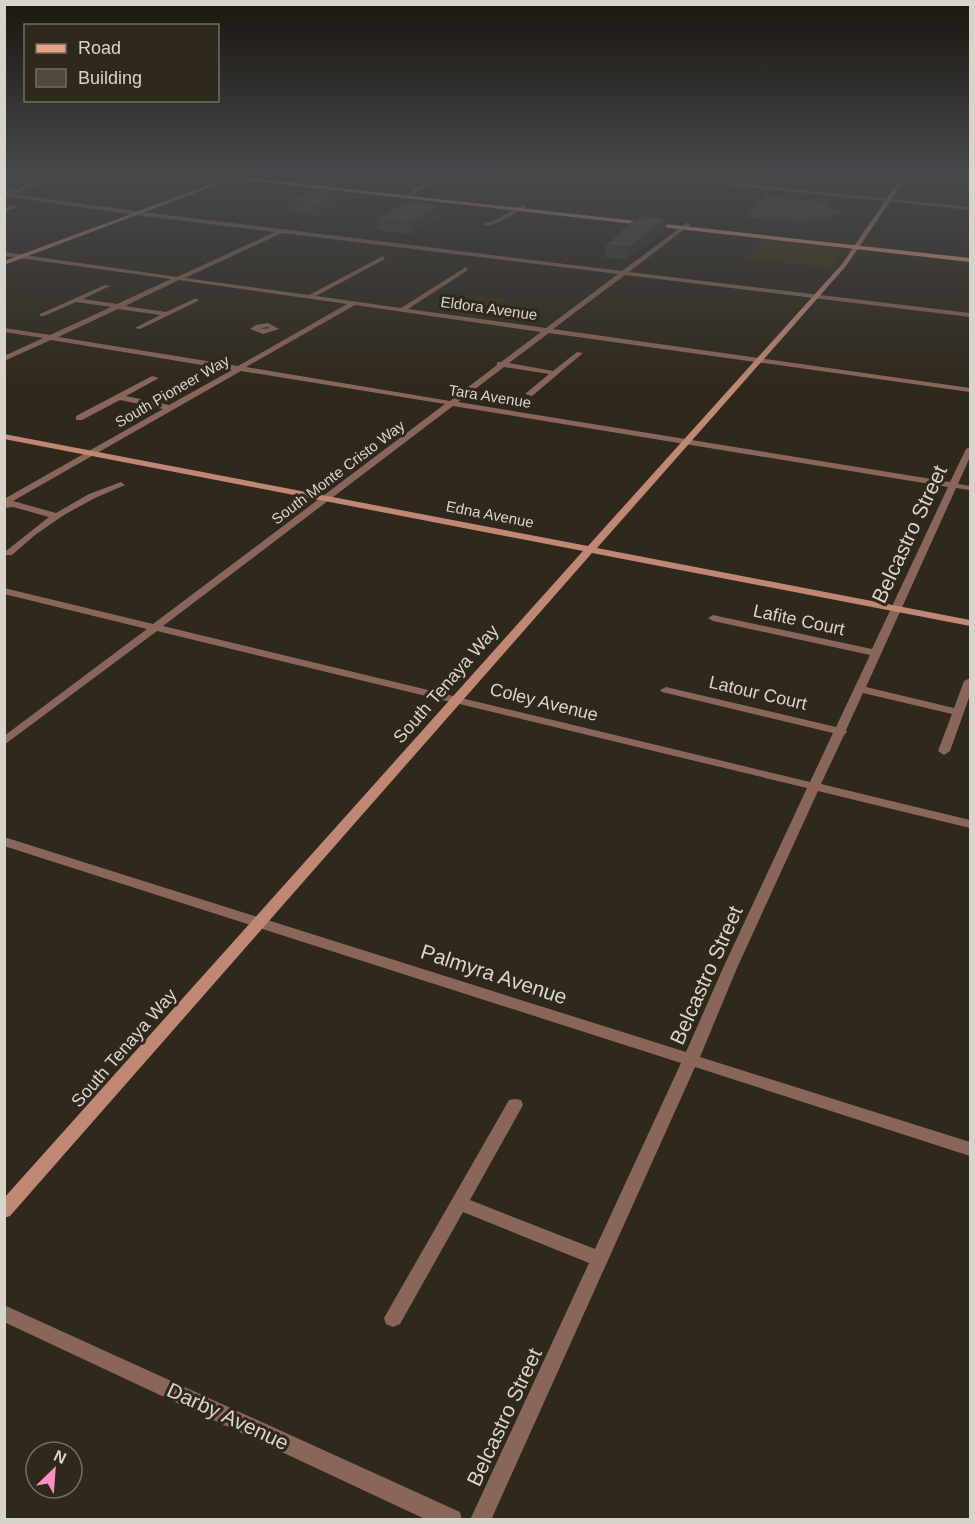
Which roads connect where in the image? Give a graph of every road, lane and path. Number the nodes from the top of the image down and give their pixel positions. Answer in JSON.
{"nodes":[{"id":1,"x":49,"y":246,"type":"edge"},
{"id":2,"x":250,"y":246,"type":"edge"},
{"id":3,"x":404,"y":246,"type":"edge"},
{"id":4,"x":658,"y":246,"type":"edge"},
{"id":5,"x":859,"y":246,"type":"edge"},
{"id":6,"x":868,"y":246,"type":"edge"},
{"id":7,"x":886,"y":246,"type":"edge"},
{"id":8,"x":4,"y":254,"type":"edge"},
{"id":9,"x":970,"y":254,"type":"edge"},
{"id":10,"x":21,"y":257,"type":"junction"},
{"id":11,"x":382,"y":258,"type":"dead end"},
{"id":12,"x":970,"y":260,"type":"edge"},
{"id":13,"x":4,"y":263,"type":"edge"},
{"id":14,"x":466,"y":269,"type":"dead end"},
{"id":15,"x":622,"y":273,"type":"junction"},
{"id":16,"x":180,"y":279,"type":"junction"},
{"id":17,"x":107,"y":286,"type":"dead end"},
{"id":18,"x":815,"y":296,"type":"junction"},
{"id":19,"x":310,"y":297,"type":"junction"},
{"id":20,"x":75,"y":300,"type":"junction"},
{"id":21,"x":196,"y":300,"type":"dead end"},
{"id":22,"x":354,"y":303,"type":"junction"},
{"id":23,"x":118,"y":307,"type":"junction"},
{"id":24,"x":402,"y":310,"type":"junction"},
{"id":25,"x":168,"y":314,"type":"junction"},
{"id":26,"x":42,"y":315,"type":"dead end"},
{"id":27,"x":970,"y":315,"type":"edge"},
{"id":28,"x":138,"y":328,"type":"dead end"},
{"id":29,"x":4,"y":330,"type":"edge"},
{"id":30,"x":274,"y":330,"type":"dead end"},
{"id":31,"x":547,"y":330,"type":"junction"},
{"id":32,"x":299,"y":334,"type":"junction"},
{"id":33,"x":51,"y":338,"type":"junction"},
{"id":34,"x":579,"y":352,"type":"dead end"},
{"id":35,"x":4,"y":359,"type":"edge"},
{"id":36,"x":759,"y":360,"type":"junction"},
{"id":37,"x":500,"y":364,"type":"junction"},
{"id":38,"x":239,"y":369,"type":"junction"},
{"id":39,"x":555,"y":373,"type":"junction"},
{"id":40,"x":155,"y":378,"type":"dead end"},
{"id":41,"x":970,"y":390,"type":"edge"},
{"id":42,"x":529,"y":394,"type":"dead end"},
{"id":43,"x":118,"y":398,"type":"junction"},
{"id":44,"x":450,"y":403,"type":"junction"},
{"id":45,"x":171,"y":408,"type":"junction"},
{"id":46,"x":79,"y":418,"type":"dead end"},
{"id":47,"x":4,"y":436,"type":"edge"},
{"id":48,"x":687,"y":442,"type":"junction"},
{"id":49,"x":970,"y":449,"type":"edge"},
{"id":50,"x":92,"y":453,"type":"junction"},
{"id":51,"x":121,"y":485,"type":"dead end"},
{"id":52,"x":954,"y":485,"type":"junction"},
{"id":53,"x":970,"y":488,"type":"edge"},
{"id":54,"x":326,"y":498,"type":"junction"},
{"id":55,"x":4,"y":504,"type":"edge"},
{"id":56,"x":4,"y":510,"type":"edge"},
{"id":57,"x":54,"y":519,"type":"junction"},
{"id":58,"x":591,"y":549,"type":"junction"},
{"id":59,"x":9,"y":553,"type":"dead end"},
{"id":60,"x":4,"y":591,"type":"edge"},
{"id":61,"x":897,"y":609,"type":"junction"},
{"id":62,"x":713,"y":618,"type":"dead end"},
{"id":63,"x":970,"y":623,"type":"edge"},
{"id":64,"x":156,"y":627,"type":"junction"},
{"id":65,"x":877,"y":653,"type":"junction"},
{"id":66,"x":970,"y":681,"type":"edge"},
{"id":67,"x":860,"y":689,"type":"junction"},
{"id":68,"x":666,"y":690,"type":"dead end"},
{"id":69,"x":457,"y":700,"type":"junction"},
{"id":70,"x":959,"y":711,"type":"junction"},
{"id":71,"x":841,"y":732,"type":"junction"},
{"id":72,"x":4,"y":742,"type":"edge"},
{"id":73,"x":944,"y":751,"type":"dead end"},
{"id":74,"x":816,"y":787,"type":"junction"},
{"id":75,"x":970,"y":824,"type":"edge"},
{"id":76,"x":4,"y":841,"type":"edge"},
{"id":77,"x":260,"y":921,"type":"junction"},
{"id":78,"x":691,"y":1059,"type":"junction"},
{"id":79,"x":515,"y":1105,"type":"dead end"},
{"id":80,"x":970,"y":1149,"type":"edge"},
{"id":81,"x":459,"y":1203,"type":"junction"},
{"id":82,"x":4,"y":1211,"type":"edge"},
{"id":83,"x":600,"y":1259,"type":"junction"},
{"id":84,"x":4,"y":1313,"type":"edge"},
{"id":85,"x":393,"y":1318,"type":"dead end"},
{"id":86,"x":452,"y":1520,"type":"edge"},
{"id":87,"x":480,"y":1520,"type":"edge"}],
"edges":[{"from":1,"to":10,"type":"street"},
{"from":2,"to":16,"type":"street"},
{"from":3,"to":15,"type":"street"},
{"from":4,"to":15,"type":"street","name":"South Monte Cristo Way"},
{"from":5,"to":18,"type":"street","name":"South Tenaya Way"},
{"from":6,"to":12,"type":"main road"},
{"from":7,"to":9,"type":"main road"},
{"from":8,"to":10,"type":"street","name":"Eldora Avenue"},
{"from":10,"to":13,"type":"street"},
{"from":10,"to":16,"type":"street","name":"Eldora Avenue"},
{"from":11,"to":19,"type":"street"},
{"from":14,"to":24,"type":"street"},
{"from":15,"to":18,"type":"street"},
{"from":15,"to":31,"type":"street","name":"South Monte Cristo Way"},
{"from":16,"to":19,"type":"street","name":"Eldora Avenue"},
{"from":16,"to":23,"type":"street"},
{"from":17,"to":20,"type":"street"},
{"from":18,"to":27,"type":"street"},
{"from":18,"to":36,"type":"street","name":"South Tenaya Way"},
{"from":19,"to":22,"type":"street","name":"Eldora Avenue"},
{"from":20,"to":23,"type":"street"},
{"from":20,"to":26,"type":"street"},
{"from":21,"to":25,"type":"street"},
{"from":22,"to":24,"type":"street","name":"Eldora Avenue"},
{"from":22,"to":32,"type":"street","name":"South Pioneer Way"},
{"from":23,"to":25,"type":"street"},
{"from":23,"to":33,"type":"street"},
{"from":24,"to":31,"type":"street","name":"Eldora Avenue"},
{"from":25,"to":28,"type":"street"},
{"from":29,"to":33,"type":"street","name":"Tara Avenue"},
{"from":30,"to":32,"type":"street"},
{"from":31,"to":36,"type":"street","name":"Eldora Avenue"},
{"from":31,"to":37,"type":"street","name":"South Monte Cristo Way"},
{"from":32,"to":38,"type":"street","name":"South Pioneer Way"},
{"from":33,"to":35,"type":"street"},
{"from":33,"to":38,"type":"street","name":"Tara Avenue"},
{"from":34,"to":39,"type":"street"},
{"from":36,"to":41,"type":"street","name":"Eldora Avenue"},
{"from":36,"to":48,"type":"street","name":"South Tenaya Way"},
{"from":37,"to":39,"type":"street"},
{"from":37,"to":44,"type":"street","name":"South Monte Cristo Way"},
{"from":38,"to":44,"type":"street","name":"Tara Avenue"},
{"from":38,"to":45,"type":"street","name":"South Pioneer Way"},
{"from":39,"to":42,"type":"street"},
{"from":40,"to":43,"type":"street"},
{"from":43,"to":45,"type":"street"},
{"from":43,"to":46,"type":"street"},
{"from":44,"to":48,"type":"street","name":"Tara Avenue"},
{"from":44,"to":54,"type":"street","name":"South Monte Cristo Way"},
{"from":45,"to":50,"type":"street","name":"South Pioneer Way"},
{"from":47,"to":50,"type":"street","name":"Edna Avenue"},
{"from":48,"to":52,"type":"street","name":"Tara Avenue"},
{"from":48,"to":58,"type":"street","name":"South Tenaya Way"},
{"from":49,"to":52,"type":"street","name":"Belcastro Street"},
{"from":50,"to":54,"type":"street","name":"Edna Avenue"},
{"from":50,"to":55,"type":"street","name":"South Pioneer Way"},
{"from":51,"to":57,"type":"street"},
{"from":52,"to":53,"type":"street","name":"Tara Avenue"},
{"from":52,"to":61,"type":"street","name":"Belcastro Street"},
{"from":54,"to":58,"type":"street","name":"Edna Avenue"},
{"from":54,"to":64,"type":"street","name":"South Monte Cristo Way"},
{"from":55,"to":57,"type":"street"},
{"from":56,"to":57,"type":"street"},
{"from":57,"to":59,"type":"street"},
{"from":58,"to":61,"type":"street","name":"Edna Avenue"},
{"from":58,"to":69,"type":"street","name":"South Tenaya Way"},
{"from":60,"to":64,"type":"street","name":"Coley Avenue"},
{"from":61,"to":63,"type":"street","name":"Edna Avenue"},
{"from":61,"to":65,"type":"street","name":"Belcastro Street"},
{"from":62,"to":65,"type":"street","name":"Lafite Court"},
{"from":64,"to":69,"type":"street","name":"Coley Avenue"},
{"from":64,"to":72,"type":"street","name":"South Monte Cristo Way"},
{"from":65,"to":67,"type":"street","name":"Belcastro Street"},
{"from":66,"to":70,"type":"street"},
{"from":67,"to":70,"type":"street"},
{"from":67,"to":71,"type":"street","name":"Belcastro Street"},
{"from":68,"to":71,"type":"street","name":"Latour Court"},
{"from":69,"to":74,"type":"street","name":"Coley Avenue"},
{"from":69,"to":77,"type":"street","name":"South Tenaya Way"},
{"from":70,"to":73,"type":"street"},
{"from":71,"to":74,"type":"street","name":"Belcastro Street"},
{"from":74,"to":75,"type":"street","name":"Coley Avenue"},
{"from":74,"to":78,"type":"street","name":"Belcastro Street"},
{"from":76,"to":77,"type":"street","name":"Palmyra Avenue"},
{"from":77,"to":78,"type":"street","name":"Palmyra Avenue"},
{"from":77,"to":82,"type":"street","name":"South Tenaya Way"},
{"from":78,"to":80,"type":"street","name":"Palmyra Avenue"},
{"from":78,"to":83,"type":"street","name":"Belcastro Street"},
{"from":79,"to":81,"type":"street"},
{"from":81,"to":83,"type":"street"},
{"from":81,"to":85,"type":"street"},
{"from":83,"to":87,"type":"street","name":"Belcastro Street"},
{"from":84,"to":86,"type":"street","name":"Darby Avenue"}]}
